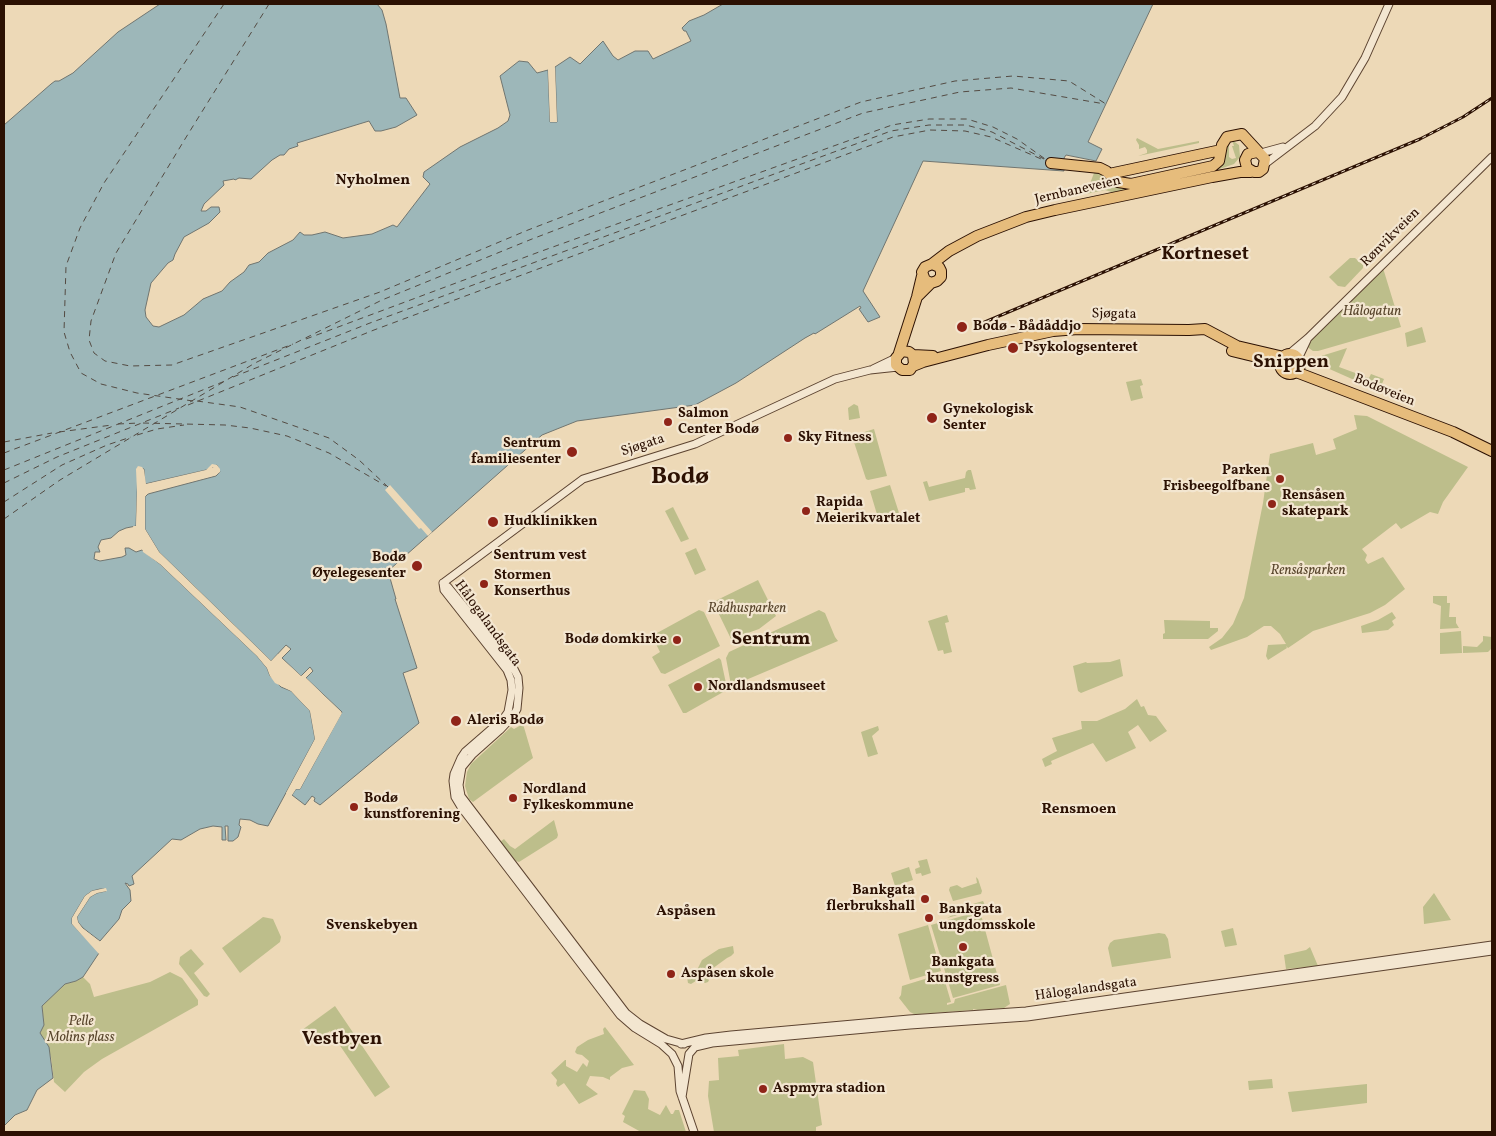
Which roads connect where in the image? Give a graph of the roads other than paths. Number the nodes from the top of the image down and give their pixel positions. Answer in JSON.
{"nodes":[{"id":1,"x":1389,"y":4,"type":"edge"},
{"id":2,"x":1242,"y":134,"type":"junction"},
{"id":3,"x":1296,"y":140,"type":"junction"},
{"id":4,"x":1259,"y":153,"type":"junction"},
{"id":5,"x":1220,"y":155,"type":"junction"},
{"id":6,"x":1492,"y":157,"type":"edge"},
{"id":7,"x":1245,"y":158,"type":"junction"},
{"id":8,"x":1051,"y":163,"type":"dead end"},
{"id":9,"x":1265,"y":164,"type":"junction"},
{"id":10,"x":1251,"y":172,"type":"junction"},
{"id":11,"x":1109,"y":174,"type":"junction"},
{"id":12,"x":1212,"y":177,"type":"junction"},
{"id":13,"x":956,"y":248,"type":"junction"},
{"id":14,"x":932,"y":264,"type":"junction"},
{"id":15,"x":941,"y":271,"type":"junction"},
{"id":16,"x":922,"y":276,"type":"junction"},
{"id":17,"x":931,"y":283,"type":"junction"},
{"id":18,"x":917,"y":296,"type":"junction"},
{"id":19,"x":908,"y":325,"type":"junction"},
{"id":20,"x":912,"y":358,"type":"junction"},
{"id":21,"x":897,"y":359,"type":"junction"},
{"id":22,"x":1291,"y":362,"type":"junction"},
{"id":23,"x":1428,"y":423,"type":"junction"},
{"id":24,"x":1492,"y":451,"type":"edge"},
{"id":25,"x":1492,"y":458,"type":"edge"},
{"id":26,"x":443,"y":583,"type":"junction"},
{"id":27,"x":1492,"y":945,"type":"edge"},
{"id":28,"x":1492,"y":951,"type":"edge"},
{"id":29,"x":681,"y":1044,"type":"junction"},
{"id":30,"x":688,"y":1055,"type":"junction"},
{"id":31,"x":673,"y":1057,"type":"junction"},
{"id":32,"x":682,"y":1097,"type":"junction"},
{"id":33,"x":694,"y":1132,"type":"edge"}],
"edges":[{"from":1,"to":3,"type":"street","name":"Jernbaneveien"},
{"from":2,"to":4,"type":"highway"},
{"from":2,"to":5,"type":"highway"},
{"from":2,"to":7,"type":"highway"},
{"from":3,"to":4,"type":"street","name":"Jernbaneveien"},
{"from":3,"to":9,"type":"street","name":"Jernbaneveien"},
{"from":4,"to":7,"type":"highway","name":"Jernbaneveien"},
{"from":4,"to":9,"type":"highway"},
{"from":5,"to":11,"type":"highway"},
{"from":5,"to":11,"type":"highway"},
{"from":6,"to":22,"type":"street","name":"Rønvikveien"},
{"from":7,"to":10,"type":"highway"},
{"from":7,"to":12,"type":"highway","name":"Jernbaneveien"},
{"from":8,"to":11,"type":"highway"},
{"from":9,"to":10,"type":"highway","name":"Jernbaneveien"},
{"from":10,"to":12,"type":"highway","name":"Jernbaneveien"},
{"from":12,"to":13,"type":"highway","name":"Jernbaneveien"},
{"from":13,"to":14,"type":"highway","name":"Jernbaneveien"},
{"from":13,"to":15,"type":"highway","name":"Jernbaneveien"},
{"from":14,"to":15,"type":"highway"},
{"from":14,"to":16,"type":"highway","name":"Jernbaneveien"},
{"from":15,"to":17,"type":"highway","name":"Jernbaneveien"},
{"from":16,"to":17,"type":"highway"},
{"from":16,"to":18,"type":"highway","name":"Jernbaneveien"},
{"from":17,"to":18,"type":"highway","name":"Jernbaneveien"},
{"from":18,"to":19,"type":"highway","name":"Jernbaneveien"},
{"from":19,"to":20,"type":"highway","name":"Jernbaneveien"},
{"from":19,"to":21,"type":"highway","name":"Jernbaneveien"},
{"from":20,"to":21,"type":"highway","name":"Sjøgata"},
{"from":20,"to":21,"type":"highway","name":"Sjøgata"},
{"from":20,"to":22,"type":"highway","name":"Sjøgata"},
{"from":21,"to":26,"type":"street","name":"Sjøgata"},
{"from":22,"to":23,"type":"highway","name":"Bodøveien"},
{"from":23,"to":24,"type":"highway","name":"Bodøveien"},
{"from":23,"to":25,"type":"highway","name":"Bodøveien"},
{"from":26,"to":29,"type":"street","name":"Hålogalandsgata"},
{"from":26,"to":31,"type":"street","name":"Hålogalandsgata"},
{"from":27,"to":29,"type":"street","name":"Hålogalandsgata"},
{"from":28,"to":30,"type":"street","name":"Hålogalandsgata"},
{"from":29,"to":30,"type":"street","name":"Hålogalandsgata"},
{"from":29,"to":31,"type":"street"},
{"from":30,"to":31,"type":"street","name":"Hålogalandsgata"},
{"from":30,"to":32,"type":"street"},
{"from":31,"to":32,"type":"street"},
{"from":32,"to":33,"type":"street"}]}
